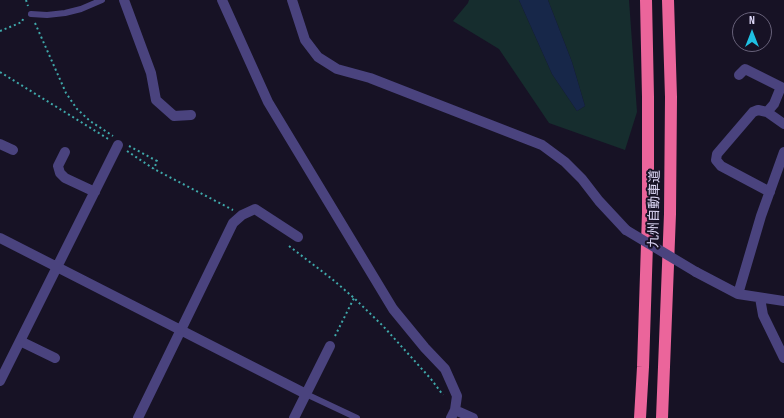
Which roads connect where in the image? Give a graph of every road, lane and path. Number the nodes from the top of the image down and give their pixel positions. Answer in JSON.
{"nodes":[{"id":1,"x":102,"y":0,"type":"edge"},
{"id":2,"x":124,"y":0,"type":"edge"},
{"id":3,"x":222,"y":0,"type":"edge"},
{"id":4,"x":292,"y":0,"type":"edge"},
{"id":5,"x":646,"y":0,"type":"edge"},
{"id":6,"x":668,"y":0,"type":"edge"},
{"id":7,"x":28,"y":6,"type":"dead end"},
{"id":8,"x":29,"y":13,"type":"junction"},
{"id":9,"x":24,"y":17,"type":"dead end"},
{"id":10,"x":0,"y":31,"type":"edge"},
{"id":11,"x":0,"y":72,"type":"edge"},
{"id":12,"x":739,"y":75,"type":"dead end"},
{"id":13,"x":767,"y":112,"type":"junction"},
{"id":14,"x":191,"y":115,"type":"dead end"},
{"id":15,"x":784,"y":124,"type":"edge"},
{"id":16,"x":120,"y":142,"type":"junction"},
{"id":17,"x":0,"y":144,"type":"edge"},
{"id":18,"x":13,"y":150,"type":"dead end"},
{"id":19,"x":65,"y":152,"type":"dead end"},
{"id":20,"x":784,"y":152,"type":"edge"},
{"id":21,"x":154,"y":169,"type":"junction"},
{"id":22,"x":95,"y":192,"type":"junction"},
{"id":23,"x":770,"y":192,"type":"junction"},
{"id":24,"x":242,"y":215,"type":"junction"},
{"id":25,"x":298,"y":237,"type":"dead end"},
{"id":26,"x":0,"y":238,"type":"edge"},
{"id":27,"x":289,"y":246,"type":"dead end"},
{"id":28,"x":58,"y":267,"type":"junction"},
{"id":29,"x":738,"y":294,"type":"junction"},
{"id":30,"x":354,"y":298,"type":"junction"},
{"id":31,"x":760,"y":298,"type":"junction"},
{"id":32,"x":784,"y":301,"type":"edge"},
{"id":33,"x":181,"y":331,"type":"junction"},
{"id":34,"x":20,"y":340,"type":"junction"},
{"id":35,"x":330,"y":346,"type":"joint"},
{"id":36,"x":782,"y":348,"type":"edge"},
{"id":37,"x":54,"y":358,"type":"dead end"},
{"id":38,"x":784,"y":358,"type":"edge"},
{"id":39,"x":0,"y":381,"type":"edge"},
{"id":40,"x":306,"y":394,"type":"junction"},
{"id":41,"x":453,"y":414,"type":"edge"},
{"id":42,"x":138,"y":418,"type":"edge"},
{"id":43,"x":294,"y":418,"type":"edge"},
{"id":44,"x":356,"y":418,"type":"edge"},
{"id":45,"x":473,"y":418,"type":"edge"},
{"id":46,"x":640,"y":418,"type":"edge"},
{"id":47,"x":662,"y":418,"type":"edge"}],
"edges":[{"from":1,"to":8,"type":"lane"},
{"from":2,"to":14,"type":"street"},
{"from":3,"to":41,"type":"street"},
{"from":4,"to":29,"type":"street","bridge":true},
{"from":5,"to":46,"type":"highway","name":"九州自動車道"},
{"from":6,"to":47,"type":"highway","name":"九州自動車道"},
{"from":7,"to":8,"type":"path"},
{"from":8,"to":16,"type":"path"},
{"from":9,"to":10,"type":"path"},
{"from":11,"to":16,"type":"path"},
{"from":12,"to":13,"type":"street"},
{"from":13,"to":15,"type":"street"},
{"from":13,"to":23,"type":"street"},
{"from":16,"to":21,"type":"path"},
{"from":16,"to":21,"type":"path"},
{"from":16,"to":22,"type":"street"},
{"from":17,"to":18,"type":"street"},
{"from":19,"to":22,"type":"street"},
{"from":20,"to":23,"type":"street"},
{"from":21,"to":24,"type":"path"},
{"from":22,"to":28,"type":"street"},
{"from":23,"to":29,"type":"street"},
{"from":24,"to":25,"type":"street"},
{"from":24,"to":33,"type":"street"},
{"from":26,"to":28,"type":"street"},
{"from":27,"to":30,"type":"path"},
{"from":28,"to":33,"type":"street"},
{"from":28,"to":34,"type":"street"},
{"from":29,"to":31,"type":"street"},
{"from":30,"to":35,"type":"path"},
{"from":30,"to":41,"type":"path"},
{"from":31,"to":32,"type":"street"},
{"from":31,"to":36,"type":"street"},
{"from":33,"to":40,"type":"street"},
{"from":33,"to":42,"type":"street"},
{"from":34,"to":37,"type":"street"},
{"from":34,"to":39,"type":"street"},
{"from":35,"to":40,"type":"street"},
{"from":36,"to":38,"type":"street"},
{"from":40,"to":43,"type":"street"},
{"from":40,"to":44,"type":"lane"},
{"from":41,"to":45,"type":"street"}]}
